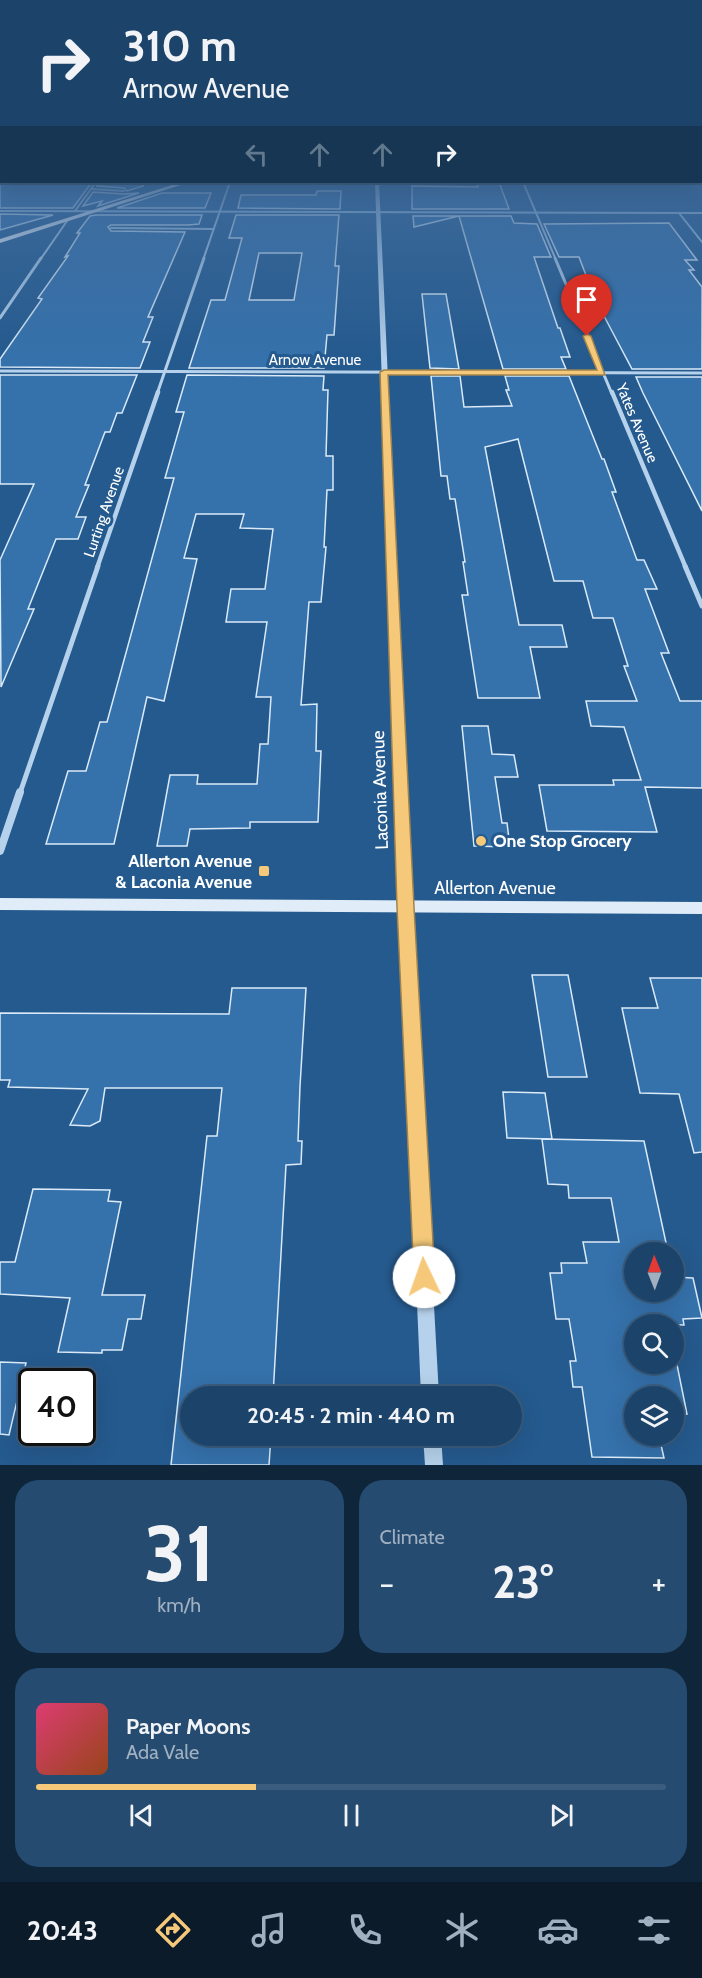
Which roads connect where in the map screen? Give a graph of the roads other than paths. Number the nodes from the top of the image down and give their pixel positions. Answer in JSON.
{"nodes":[{"id":1,"x":59,"y":223,"type":"edge"},
{"id":2,"x":65,"y":223,"type":"edge"},
{"id":3,"x":216,"y":223,"type":"edge"},
{"id":4,"x":377,"y":223,"type":"edge"},
{"id":5,"x":542,"y":223,"type":"edge"},
{"id":6,"x":687,"y":223,"type":"edge"},
{"id":7,"x":111,"y":228,"type":"dead end"},
{"id":8,"x":214,"y":229,"type":"junction"},
{"id":9,"x":0,"y":241,"type":"edge"},
{"id":10,"x":702,"y":242,"type":"edge"},
{"id":11,"x":0,"y":318,"type":"edge"},
{"id":12,"x":0,"y":371,"type":"edge"},
{"id":13,"x":165,"y":372,"type":"junction"},
{"id":14,"x":384,"y":372,"type":"junction"},
{"id":15,"x":602,"y":373,"type":"junction"},
{"id":16,"x":702,"y":373,"type":"edge"},
{"id":17,"x":702,"y":606,"type":"edge"},
{"id":18,"x":0,"y":851,"type":"edge"},
{"id":19,"x":0,"y":904,"type":"edge"},
{"id":20,"x":406,"y":907,"type":"junction"},
{"id":21,"x":702,"y":908,"type":"edge"},
{"id":22,"x":430,"y":1386,"type":"edge"},
{"id":23,"x":433,"y":1446,"type":"edge"},
{"id":24,"x":434,"y":1465,"type":"edge"}],
"edges":[{"from":1,"to":9,"type":"main road"},
{"from":2,"to":11,"type":"street"},
{"from":3,"to":8,"type":"street","name":"Lurting Avenue"},
{"from":4,"to":14,"type":"street","name":"Laconia Avenue"},
{"from":5,"to":15,"type":"street","name":"Yates Avenue"},
{"from":6,"to":10,"type":"street"},
{"from":7,"to":8,"type":"lane"},
{"from":8,"to":13,"type":"street","name":"Lurting Avenue"},
{"from":12,"to":13,"type":"street","name":"Arnow Avenue"},
{"from":13,"to":14,"type":"street","name":"Arnow Avenue"},
{"from":13,"to":18,"type":"street","name":"Lurting Avenue"},
{"from":14,"to":15,"type":"street","name":"Arnow Avenue"},
{"from":14,"to":20,"type":"street","name":"Laconia Avenue"},
{"from":15,"to":16,"type":"street","name":"Arnow Avenue"},
{"from":15,"to":17,"type":"street","name":"Yates Avenue"},
{"from":19,"to":20,"type":"main road","name":"Allerton Avenue"},
{"from":20,"to":21,"type":"main road","name":"Allerton Avenue"},
{"from":20,"to":22,"type":"street","name":"Laconia Avenue"},
{"from":23,"to":24,"type":"street"}]}
